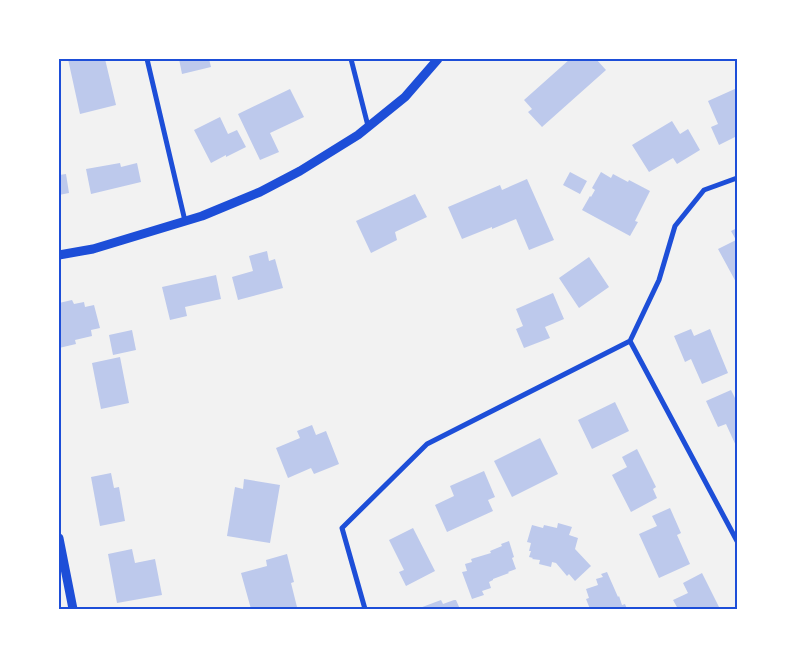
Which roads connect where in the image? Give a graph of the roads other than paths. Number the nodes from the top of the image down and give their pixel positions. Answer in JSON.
{"nodes":[{"id":1,"x":147,"y":59,"type":"edge"},
{"id":2,"x":351,"y":59,"type":"edge"},
{"id":3,"x":438,"y":59,"type":"edge"},
{"id":4,"x":368,"y":126,"type":"junction"},
{"id":5,"x":737,"y":178,"type":"edge"},
{"id":6,"x":185,"y":220,"type":"junction"},
{"id":7,"x":59,"y":255,"type":"edge"},
{"id":8,"x":630,"y":341,"type":"junction"},
{"id":9,"x":59,"y":538,"type":"edge"},
{"id":10,"x":737,"y":541,"type":"edge"},
{"id":11,"x":73,"y":609,"type":"edge"},
{"id":12,"x":365,"y":609,"type":"edge"}],
"edges":[{"from":1,"to":6,"type":"street"},
{"from":2,"to":4,"type":"street"},
{"from":3,"to":4,"type":"street"},
{"from":4,"to":6,"type":"street"},
{"from":5,"to":8,"type":"street"},
{"from":6,"to":7,"type":"street"},
{"from":8,"to":10,"type":"street"},
{"from":8,"to":12,"type":"street"},
{"from":9,"to":11,"type":"street"}]}
